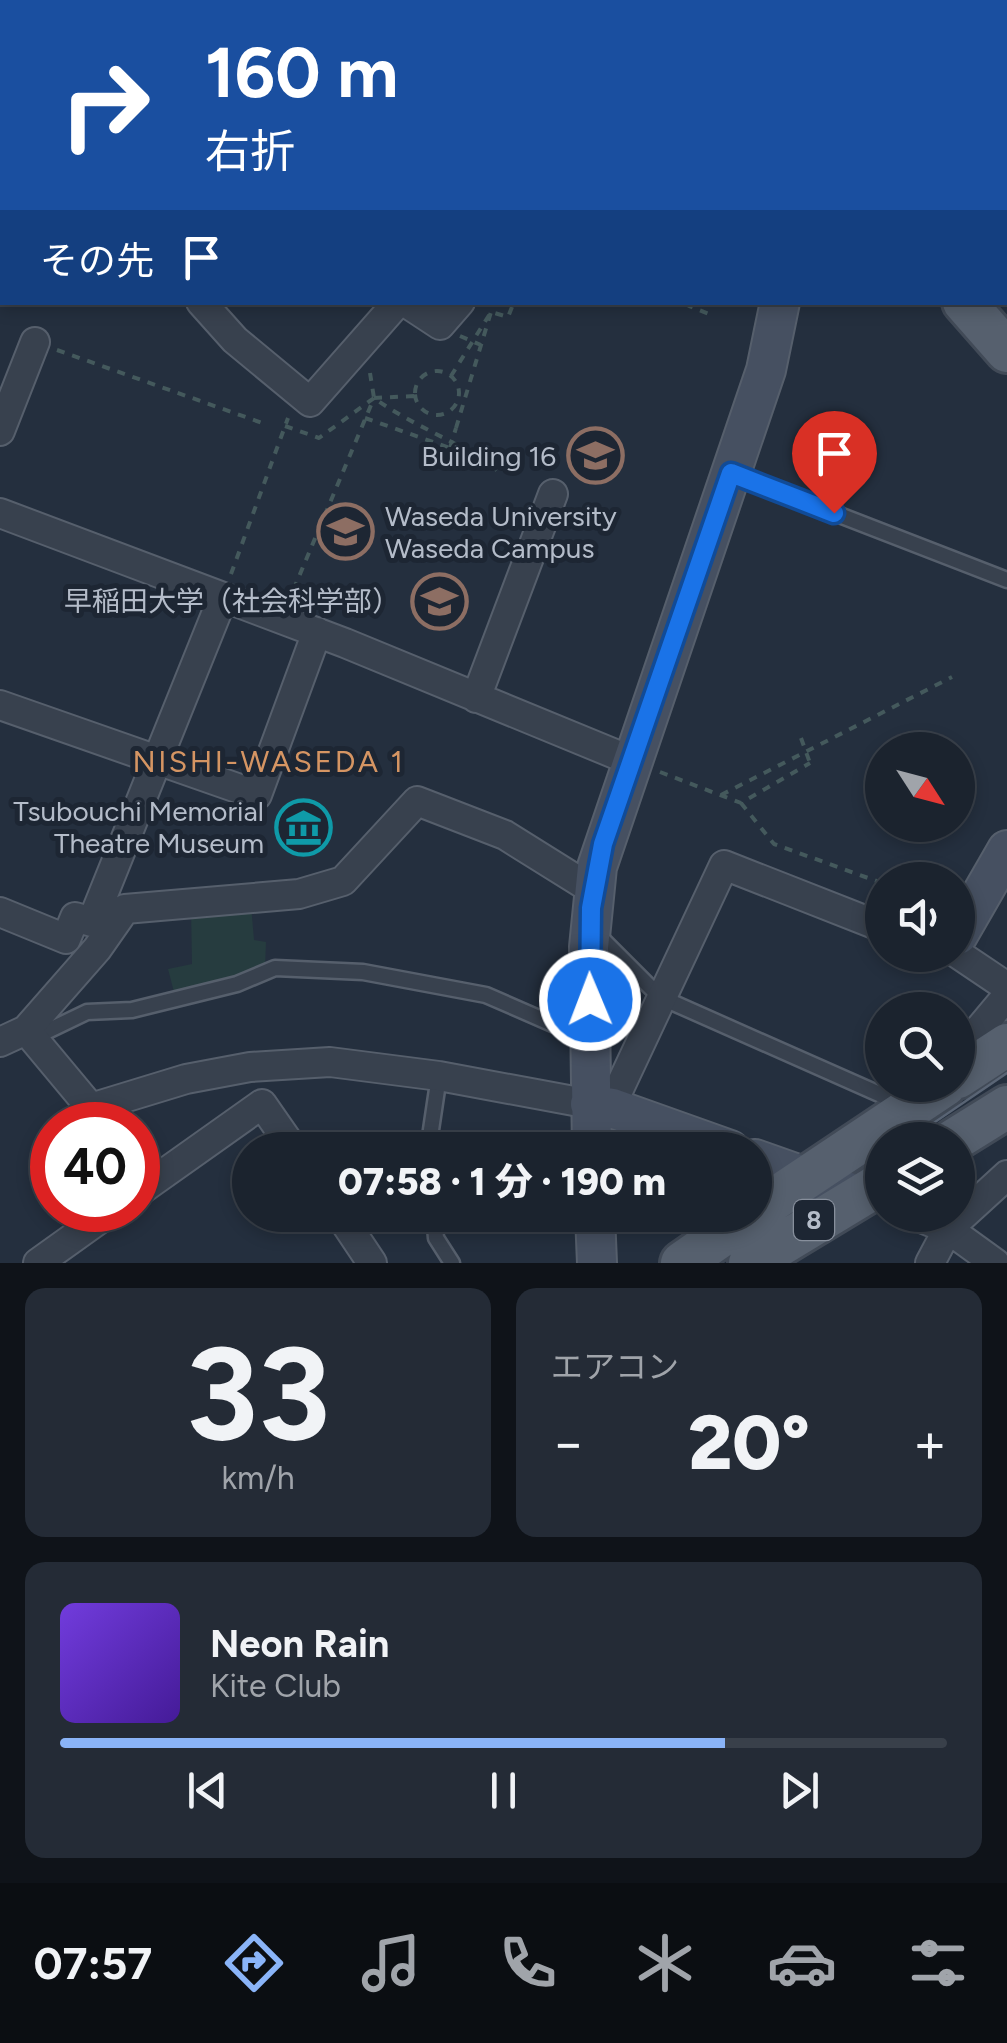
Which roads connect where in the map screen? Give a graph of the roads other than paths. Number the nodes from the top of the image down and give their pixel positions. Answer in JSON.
{"nodes":[{"id":1,"x":207,"y":305,"type":"edge"},
{"id":2,"x":398,"y":305,"type":"edge"},
{"id":3,"x":406,"y":305,"type":"edge"},
{"id":4,"x":457,"y":305,"type":"edge"},
{"id":5,"x":967,"y":305,"type":"edge"},
{"id":6,"x":774,"y":307,"type":"edge"},
{"id":7,"x":35,"y":342,"type":"road end"},
{"id":8,"x":1007,"y":352,"type":"edge"},
{"id":9,"x":0,"y":431,"type":"edge"},
{"id":10,"x":731,"y":473,"type":"junction"},
{"id":11,"x":553,"y":494,"type":"dead end"},
{"id":12,"x":0,"y":514,"type":"edge"},
{"id":13,"x":1007,"y":580,"type":"edge"},
{"id":14,"x":223,"y":597,"type":"junction"},
{"id":15,"x":317,"y":632,"type":"junction"},
{"id":16,"x":476,"y":698,"type":"junction"},
{"id":17,"x":0,"y":705,"type":"edge"},
{"id":18,"x":157,"y":759,"type":"junction"},
{"id":19,"x":632,"y":761,"type":"junction"},
{"id":20,"x":1007,"y":850,"type":"edge"},
{"id":21,"x":994,"y":905,"type":"edge"},
{"id":22,"x":591,"y":908,"type":"junction"},
{"id":23,"x":0,"y":912,"type":"edge"},
{"id":24,"x":865,"y":920,"type":"edge"},
{"id":25,"x":975,"y":965,"type":"edge"},
{"id":26,"x":1007,"y":986,"type":"edge"},
{"id":27,"x":1007,"y":996,"type":"edge"},
{"id":28,"x":660,"y":997,"type":"junction"},
{"id":29,"x":590,"y":1033,"type":"junction"},
{"id":30,"x":975,"y":1035,"type":"edge"},
{"id":31,"x":20,"y":1037,"type":"edge"},
{"id":32,"x":1007,"y":1045,"type":"edge"},
{"id":33,"x":975,"y":1066,"type":"edge"},
{"id":34,"x":438,"y":1076,"type":"junction"},
{"id":35,"x":918,"y":1102,"type":"edge"},
{"id":36,"x":590,"y":1104,"type":"junction"},
{"id":37,"x":1007,"y":1107,"type":"edge"},
{"id":38,"x":909,"y":1108,"type":"junction"},
{"id":39,"x":975,"y":1127,"type":"edge"},
{"id":40,"x":281,"y":1132,"type":"edge"},
{"id":41,"x":430,"y":1132,"type":"edge"},
{"id":42,"x":591,"y":1132,"type":"edge"},
{"id":43,"x":679,"y":1132,"type":"edge"},
{"id":44,"x":772,"y":1165,"type":"edge"},
{"id":45,"x":1007,"y":1175,"type":"edge"},
{"id":46,"x":160,"y":1176,"type":"edge"},
{"id":47,"x":806,"y":1178,"type":"junction"},
{"id":48,"x":865,"y":1192,"type":"edge"},
{"id":49,"x":865,"y":1199,"type":"edge"},
{"id":50,"x":772,"y":1201,"type":"edge"},
{"id":51,"x":975,"y":1204,"type":"edge"},
{"id":52,"x":81,"y":1232,"type":"edge"},
{"id":53,"x":351,"y":1232,"type":"edge"},
{"id":54,"x":435,"y":1232,"type":"edge"},
{"id":55,"x":596,"y":1232,"type":"edge"},
{"id":56,"x":727,"y":1232,"type":"edge"},
{"id":57,"x":946,"y":1232,"type":"edge"},
{"id":58,"x":952,"y":1232,"type":"edge"},
{"id":59,"x":38,"y":1263,"type":"edge"},
{"id":60,"x":372,"y":1263,"type":"edge"},
{"id":61,"x":452,"y":1263,"type":"edge"},
{"id":62,"x":597,"y":1263,"type":"edge"},
{"id":63,"x":682,"y":1263,"type":"edge"},
{"id":64,"x":750,"y":1263,"type":"edge"},
{"id":65,"x":930,"y":1263,"type":"edge"},
{"id":66,"x":995,"y":1263,"type":"edge"}],
"edges":[{"from":1,"to":2,"type":"street"},
{"from":3,"to":4,"type":"street"},
{"from":5,"to":8,"type":"main road"},
{"from":6,"to":10,"type":"street"},
{"from":7,"to":9,"type":"street"},
{"from":10,"to":13,"type":"lane"},
{"from":10,"to":19,"type":"street"},
{"from":11,"to":16,"type":"street"},
{"from":12,"to":14,"type":"street"},
{"from":14,"to":15,"type":"street"},
{"from":14,"to":18,"type":"street"},
{"from":15,"to":16,"type":"street"},
{"from":15,"to":18,"type":"street"},
{"from":16,"to":19,"type":"street"},
{"from":17,"to":18,"type":"street"},
{"from":18,"to":23,"type":"street"},
{"from":19,"to":22,"type":"street"},
{"from":20,"to":21,"type":"street"},
{"from":22,"to":28,"type":"lane"},
{"from":22,"to":29,"type":"street"},
{"from":22,"to":31,"type":"street"},
{"from":24,"to":28,"type":"street"},
{"from":25,"to":26,"type":"street"},
{"from":27,"to":30,"type":"street"},
{"from":28,"to":36,"type":"street"},
{"from":28,"to":38,"type":"lane"},
{"from":29,"to":31,"type":"lane"},
{"from":29,"to":36,"type":"street"},
{"from":31,"to":34,"type":"street"},
{"from":32,"to":33,"type":"main road","number":"8"},
{"from":34,"to":36,"type":"street"},
{"from":34,"to":41,"type":"lane"},
{"from":35,"to":38,"type":"main road","number":"8"},
{"from":36,"to":42,"type":"street"},
{"from":36,"to":43,"type":"street"},
{"from":37,"to":39,"type":"main road"},
{"from":38,"to":47,"type":"main road","number":"8"},
{"from":40,"to":46,"type":"street"},
{"from":44,"to":47,"type":"street"},
{"from":45,"to":51,"type":"street"},
{"from":47,"to":48,"type":"street"},
{"from":47,"to":50,"type":"main road","number":"8"},
{"from":49,"to":64,"type":"main road","number":"8"},
{"from":52,"to":59,"type":"street"},
{"from":53,"to":60,"type":"street"},
{"from":54,"to":61,"type":"lane"},
{"from":55,"to":62,"type":"street"},
{"from":56,"to":63,"type":"main road","number":"8"},
{"from":57,"to":65,"type":"street"},
{"from":58,"to":66,"type":"street"}]}
